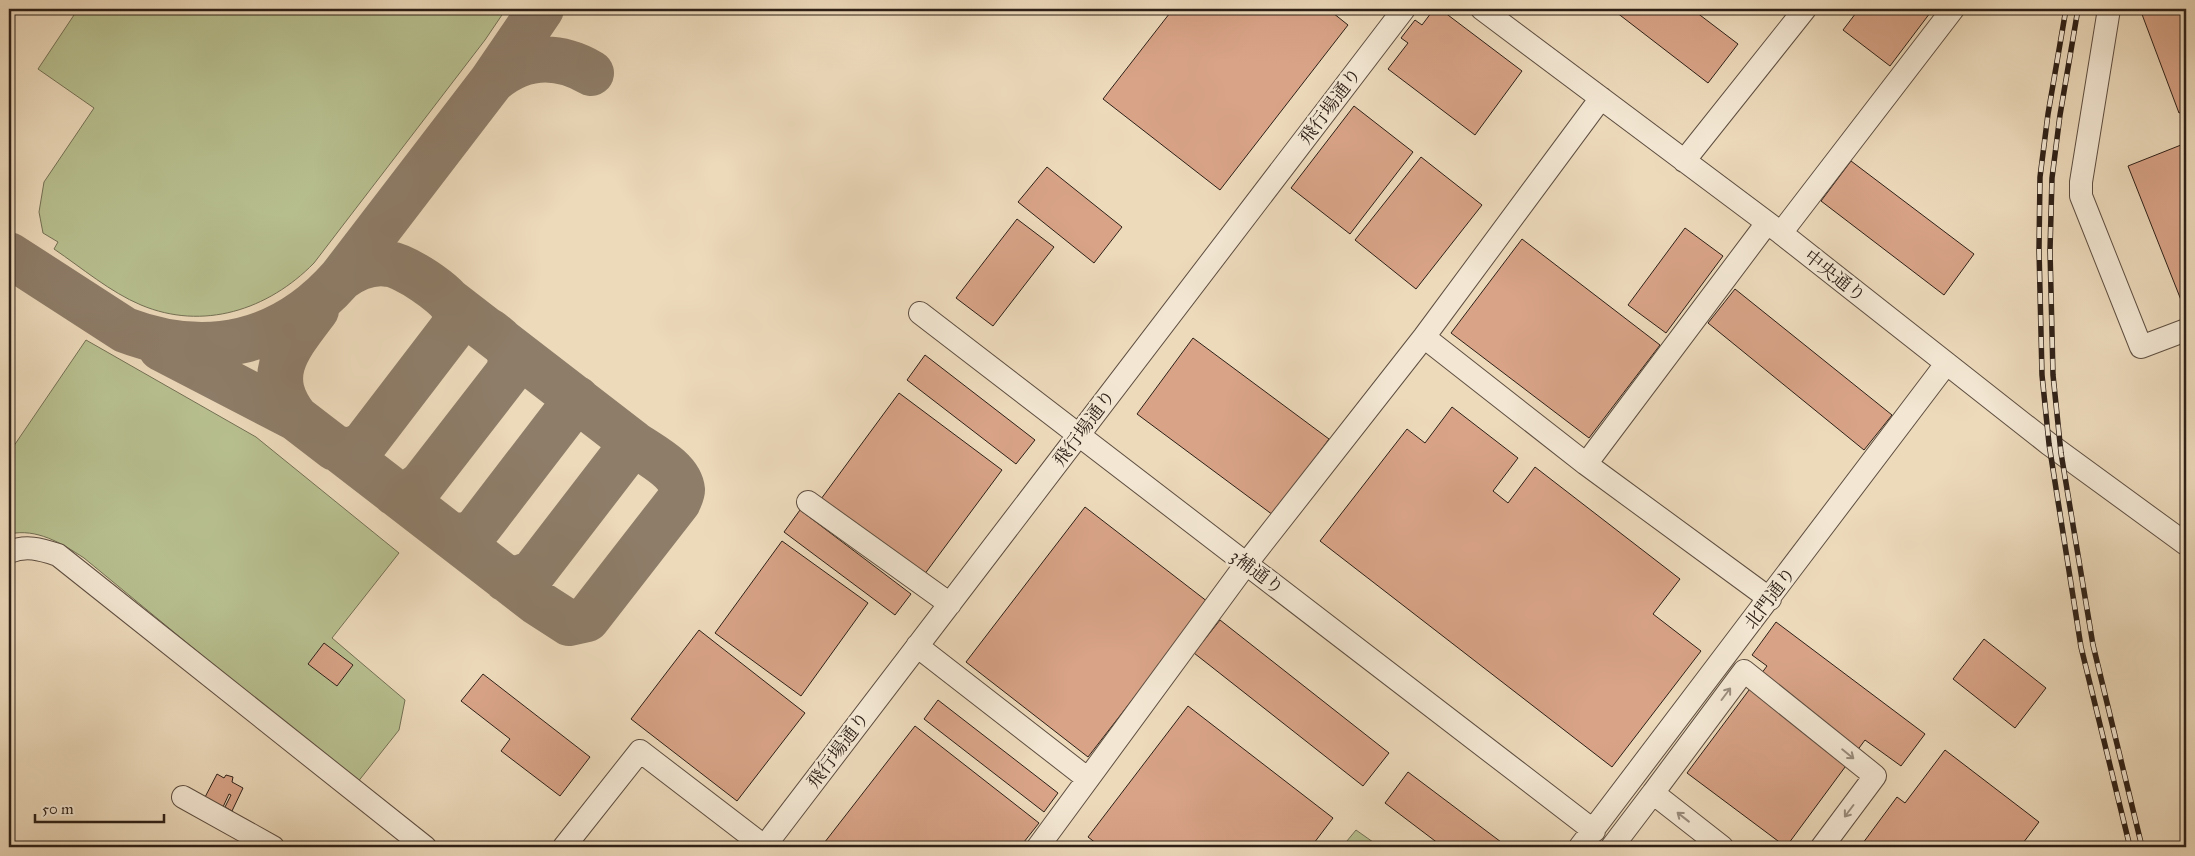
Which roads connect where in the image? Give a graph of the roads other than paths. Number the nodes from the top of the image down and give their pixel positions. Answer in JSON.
{"nodes":[{"id":1,"x":1404,"y":9,"type":"edge"},
{"id":2,"x":1482,"y":9,"type":"edge"},
{"id":3,"x":1805,"y":9,"type":"edge"},
{"id":4,"x":1953,"y":9,"type":"edge"},
{"id":5,"x":2109,"y":9,"type":"edge"},
{"id":6,"x":1601,"y":98,"type":"junction"},
{"id":7,"x":1684,"y":161,"type":"junction"},
{"id":8,"x":1774,"y":228,"type":"junction"},
{"id":9,"x":920,"y":313,"type":"dead end"},
{"id":10,"x":2186,"y":330,"type":"edge"},
{"id":11,"x":1424,"y":337,"type":"junction"},
{"id":12,"x":1946,"y":364,"type":"junction"},
{"id":13,"x":1078,"y":435,"type":"junction"},
{"id":14,"x":1586,"y":464,"type":"junction"},
{"id":15,"x":808,"y":502,"type":"dead end"},
{"id":16,"x":2186,"y":544,"type":"edge"},
{"id":17,"x":9,"y":552,"type":"edge"},
{"id":18,"x":1246,"y":564,"type":"junction"},
{"id":19,"x":1770,"y":599,"type":"junction"},
{"id":20,"x":950,"y":604,"type":"junction"},
{"id":21,"x":917,"y":646,"type":"junction"},
{"id":22,"x":1088,"y":778,"type":"junction"},
{"id":23,"x":1652,"y":793,"type":"junction"},
{"id":24,"x":183,"y":797,"type":"dead end"},
{"id":25,"x":1587,"y":839,"type":"edge"},
{"id":26,"x":273,"y":847,"type":"edge"},
{"id":27,"x":425,"y":847,"type":"edge"},
{"id":28,"x":564,"y":847,"type":"edge"},
{"id":29,"x":765,"y":847,"type":"edge"},
{"id":30,"x":1038,"y":847,"type":"edge"},
{"id":31,"x":1612,"y":847,"type":"edge"},
{"id":32,"x":1722,"y":847,"type":"edge"},
{"id":33,"x":1822,"y":847,"type":"edge"}],
"edges":[{"from":1,"to":13,"type":"street","name":"飛行場通り"},
{"from":2,"to":6,"type":"street","name":"中央通り"},
{"from":3,"to":7,"type":"street"},
{"from":4,"to":8,"type":"street"},
{"from":5,"to":10,"type":"street"},
{"from":6,"to":7,"type":"street","name":"中央通り"},
{"from":6,"to":11,"type":"street"},
{"from":7,"to":8,"type":"street","name":"中央通り"},
{"from":8,"to":12,"type":"street","name":"中央通り"},
{"from":8,"to":14,"type":"street"},
{"from":9,"to":13,"type":"street","name":"3補通り"},
{"from":11,"to":14,"type":"street"},
{"from":11,"to":18,"type":"street"},
{"from":12,"to":16,"type":"street","name":"中央通り"},
{"from":12,"to":19,"type":"street","name":"北門通り"},
{"from":13,"to":18,"type":"street","name":"3補通り"},
{"from":13,"to":20,"type":"street","name":"飛行場通り"},
{"from":14,"to":19,"type":"street"},
{"from":15,"to":20,"type":"street"},
{"from":17,"to":27,"type":"street"},
{"from":18,"to":22,"type":"street"},
{"from":18,"to":25,"type":"street","name":"3補通り"},
{"from":19,"to":25,"type":"street","name":"北門通り"},
{"from":20,"to":21,"type":"street","name":"飛行場通り"},
{"from":21,"to":22,"type":"street"},
{"from":21,"to":29,"type":"street","name":"飛行場通り"},
{"from":22,"to":30,"type":"street"},
{"from":23,"to":31,"type":"street"},
{"from":32,"to":23,"type":"street","one_way":true},
{"from":23,"to":33,"type":"street","one_way":true},
{"from":24,"to":26,"type":"street"},
{"from":28,"to":29,"type":"street"}]}
